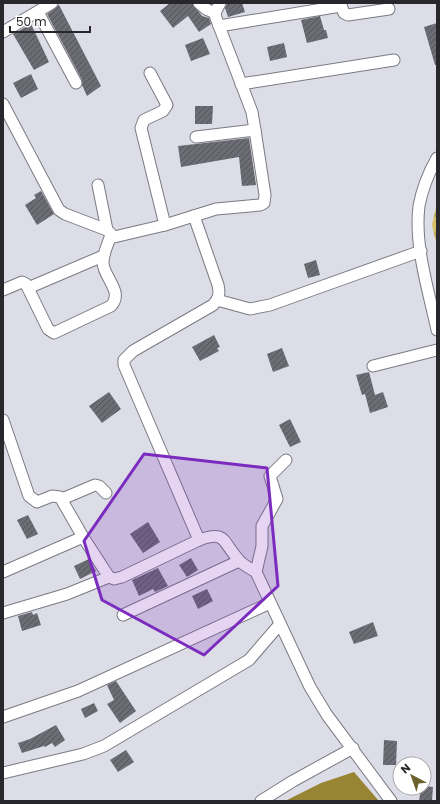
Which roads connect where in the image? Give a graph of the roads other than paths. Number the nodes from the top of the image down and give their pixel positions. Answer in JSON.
{"nodes":[{"id":1,"x":52,"y":3,"type":"edge"},
{"id":2,"x":199,"y":3,"type":"edge"},
{"id":3,"x":341,"y":4,"type":"edge"},
{"id":4,"x":218,"y":8,"type":"edge"},
{"id":5,"x":388,"y":9,"type":"dead end"},
{"id":6,"x":38,"y":12,"type":"junction"},
{"id":7,"x":219,"y":26,"type":"junction"},
{"id":8,"x":3,"y":32,"type":"edge"},
{"id":9,"x":394,"y":60,"type":"dead end"},
{"id":10,"x":150,"y":73,"type":"dead end"},
{"id":11,"x":76,"y":83,"type":"dead end"},
{"id":12,"x":241,"y":84,"type":"junction"},
{"id":13,"x":3,"y":104,"type":"edge"},
{"id":14,"x":255,"y":130,"type":"junction"},
{"id":15,"x":196,"y":137,"type":"dead end"},
{"id":16,"x":437,"y":158,"type":"edge"},
{"id":17,"x":98,"y":185,"type":"dead end"},
{"id":18,"x":194,"y":216,"type":"junction"},
{"id":19,"x":165,"y":225,"type":"junction"},
{"id":20,"x":109,"y":232,"type":"junction"},
{"id":21,"x":421,"y":251,"type":"junction"},
{"id":22,"x":104,"y":256,"type":"junction"},
{"id":23,"x":28,"y":288,"type":"junction"},
{"id":24,"x":3,"y":290,"type":"edge"},
{"id":25,"x":217,"y":300,"type":"junction"},
{"id":26,"x":437,"y":330,"type":"edge"},
{"id":27,"x":437,"y":350,"type":"edge"},
{"id":28,"x":373,"y":366,"type":"dead end"},
{"id":29,"x":3,"y":420,"type":"edge"},
{"id":30,"x":286,"y":460,"type":"dead end"},
{"id":31,"x":106,"y":493,"type":"dead end"},
{"id":32,"x":62,"y":500,"type":"junction"},
{"id":33,"x":83,"y":537,"type":"junction"},
{"id":34,"x":199,"y":540,"type":"junction"},
{"id":35,"x":239,"y":561,"type":"junction"},
{"id":36,"x":3,"y":572,"type":"edge"},
{"id":37,"x":256,"y":572,"type":"junction"},
{"id":38,"x":109,"y":577,"type":"junction"},
{"id":39,"x":270,"y":603,"type":"junction"},
{"id":40,"x":3,"y":613,"type":"edge"},
{"id":41,"x":123,"y":615,"type":"dead end"},
{"id":42,"x":280,"y":624,"type":"junction"},
{"id":43,"x":3,"y":717,"type":"edge"},
{"id":44,"x":353,"y":748,"type":"junction"},
{"id":45,"x":3,"y":773,"type":"edge"},
{"id":46,"x":261,"y":801,"type":"edge"},
{"id":47,"x":391,"y":801,"type":"edge"}],
"edges":[{"from":1,"to":6,"type":"street"},
{"from":2,"to":4,"type":"street"},
{"from":3,"to":5,"type":"street"},
{"from":3,"to":7,"type":"street"},
{"from":4,"to":7,"type":"street"},
{"from":6,"to":8,"type":"street"},
{"from":6,"to":11,"type":"street"},
{"from":7,"to":12,"type":"street"},
{"from":9,"to":12,"type":"street"},
{"from":10,"to":19,"type":"street"},
{"from":12,"to":14,"type":"street"},
{"from":13,"to":20,"type":"street"},
{"from":14,"to":15,"type":"street"},
{"from":14,"to":18,"type":"street"},
{"from":16,"to":21,"type":"street"},
{"from":17,"to":20,"type":"street"},
{"from":18,"to":19,"type":"street"},
{"from":18,"to":25,"type":"street"},
{"from":19,"to":20,"type":"street"},
{"from":20,"to":22,"type":"street"},
{"from":21,"to":25,"type":"street"},
{"from":21,"to":26,"type":"street"},
{"from":22,"to":23,"type":"street"},
{"from":22,"to":23,"type":"street"},
{"from":23,"to":24,"type":"street"},
{"from":25,"to":34,"type":"street"},
{"from":27,"to":28,"type":"street"},
{"from":29,"to":32,"type":"street"},
{"from":30,"to":37,"type":"street"},
{"from":31,"to":32,"type":"street"},
{"from":32,"to":33,"type":"street"},
{"from":33,"to":36,"type":"street"},
{"from":33,"to":38,"type":"street"},
{"from":34,"to":35,"type":"street"},
{"from":34,"to":38,"type":"street"},
{"from":35,"to":37,"type":"street"},
{"from":35,"to":41,"type":"street"},
{"from":37,"to":39,"type":"street"},
{"from":38,"to":40,"type":"street"},
{"from":39,"to":42,"type":"street"},
{"from":39,"to":43,"type":"street"},
{"from":42,"to":44,"type":"street"},
{"from":42,"to":45,"type":"street"},
{"from":44,"to":46,"type":"street"},
{"from":44,"to":47,"type":"street"}]}
